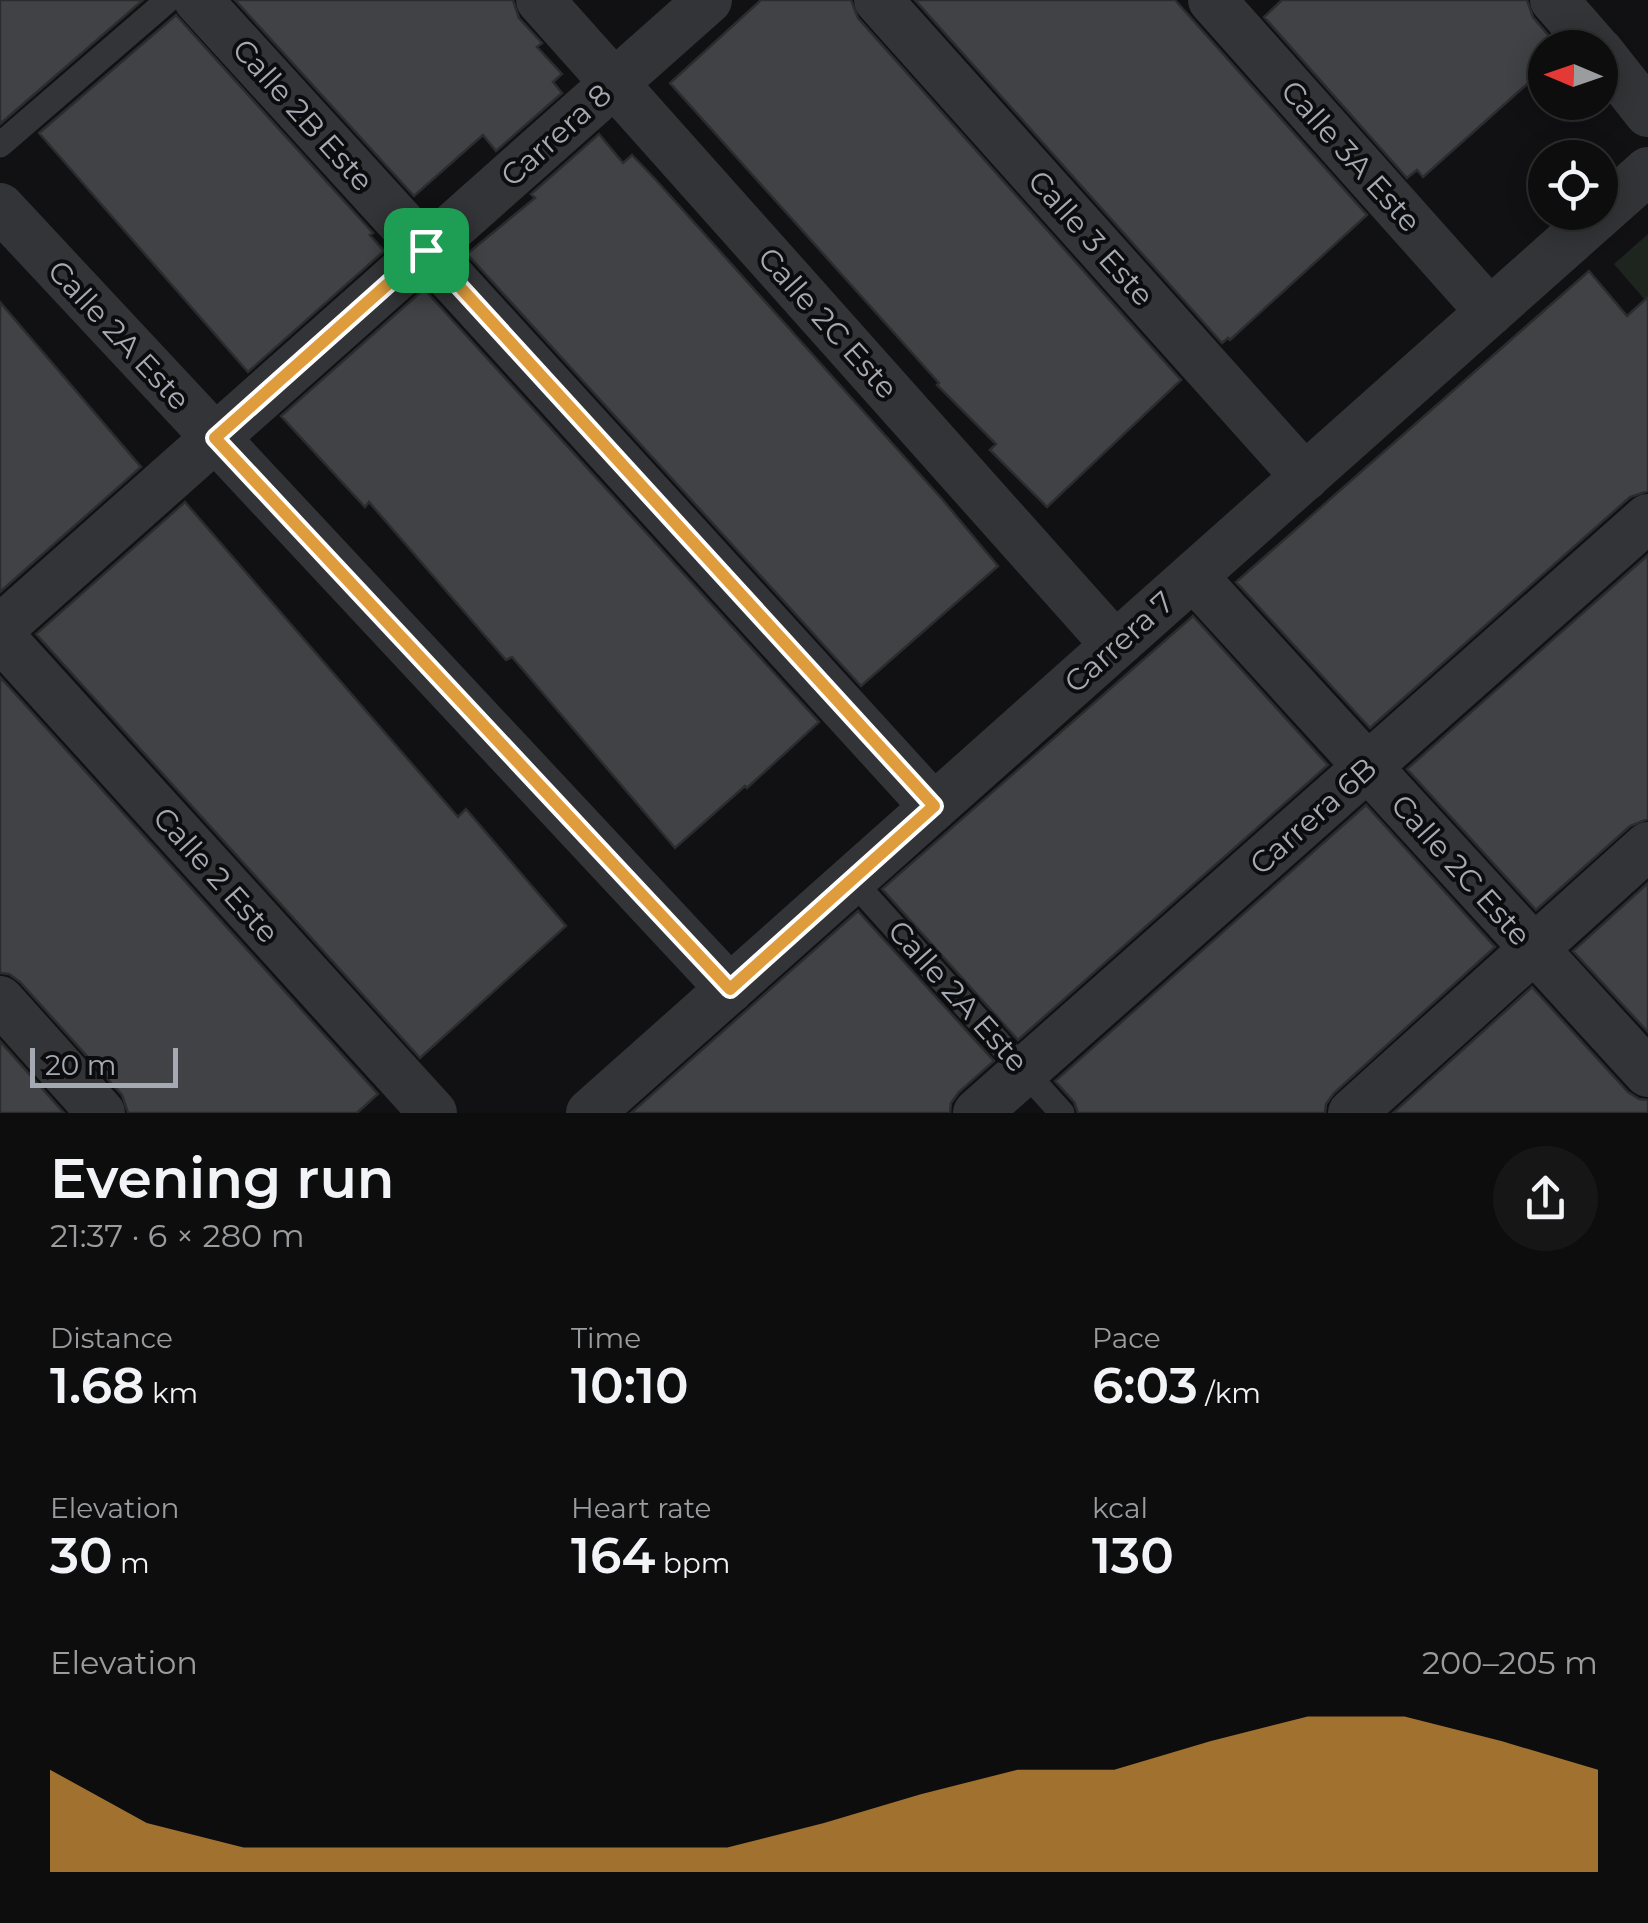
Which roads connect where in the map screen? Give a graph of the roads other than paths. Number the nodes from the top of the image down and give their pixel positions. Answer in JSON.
{"nodes":[{"id":1,"x":168,"y":0,"type":"edge"},
{"id":2,"x":198,"y":0,"type":"edge"},
{"id":3,"x":540,"y":0,"type":"edge"},
{"id":4,"x":708,"y":0,"type":"edge"},
{"id":5,"x":878,"y":0,"type":"edge"},
{"id":6,"x":1212,"y":0,"type":"edge"},
{"id":7,"x":1554,"y":0,"type":"edge"},
{"id":8,"x":1580,"y":30,"type":"edge"},
{"id":9,"x":1618,"y":75,"type":"edge"},
{"id":10,"x":614,"y":83,"type":"junction"},
{"id":11,"x":1648,"y":113,"type":"edge"},
{"id":12,"x":0,"y":145,"type":"edge"},
{"id":13,"x":1648,"y":170,"type":"edge"},
{"id":14,"x":0,"y":207,"type":"edge"},
{"id":15,"x":426,"y":250,"type":"junction"},
{"id":16,"x":1490,"y":312,"type":"junction"},
{"id":17,"x":215,"y":438,"type":"junction"},
{"id":18,"x":1305,"y":476,"type":"junction"},
{"id":19,"x":1648,"y":518,"type":"edge"},
{"id":20,"x":1193,"y":576,"type":"junction"},
{"id":21,"x":0,"y":632,"type":"edge"},
{"id":22,"x":1115,"y":646,"type":"junction"},
{"id":23,"x":1367,"y":767,"type":"junction"},
{"id":24,"x":934,"y":806,"type":"junction"},
{"id":25,"x":1648,"y":846,"type":"edge"},
{"id":26,"x":852,"y":880,"type":"junction"},
{"id":27,"x":1534,"y":950,"type":"junction"},
{"id":28,"x":730,"y":989,"type":"junction"},
{"id":29,"x":0,"y":1000,"type":"edge"},
{"id":30,"x":1026,"y":1070,"type":"junction"},
{"id":31,"x":1648,"y":1073,"type":"edge"},
{"id":32,"x":101,"y":1113,"type":"edge"},
{"id":33,"x":433,"y":1113,"type":"edge"},
{"id":34,"x":590,"y":1113,"type":"edge"},
{"id":35,"x":978,"y":1113,"type":"edge"},
{"id":36,"x":1062,"y":1113,"type":"edge"},
{"id":37,"x":1352,"y":1113,"type":"edge"}],
"edges":[{"from":1,"to":12,"type":"lane"},
{"from":2,"to":15,"type":"street","name":"Calle 2B Este"},
{"from":3,"to":10,"type":"street","name":"Calle 2C Este"},
{"from":4,"to":10,"type":"street","name":"Carrera 8"},
{"from":5,"to":18,"type":"street","name":"Calle 3 Este"},
{"from":6,"to":16,"type":"street","name":"Calle 3A Este"},
{"from":7,"to":8,"type":"street"},
{"from":9,"to":11,"type":"street"},
{"from":10,"to":15,"type":"street","name":"Carrera 8"},
{"from":10,"to":22,"type":"street","name":"Calle 2C Este"},
{"from":13,"to":16,"type":"street","name":"Carrera 7"},
{"from":14,"to":17,"type":"street","name":"Calle 2A Este"},
{"from":15,"to":17,"type":"street","name":"Carrera 8"},
{"from":15,"to":24,"type":"street","name":"Calle 2B Este"},
{"from":16,"to":18,"type":"street","name":"Carrera 7"},
{"from":17,"to":21,"type":"street","name":"Carrera 8"},
{"from":17,"to":28,"type":"street","name":"Calle 2A Este"},
{"from":18,"to":20,"type":"street","name":"Carrera 7"},
{"from":19,"to":23,"type":"street","name":"Carrera 6B"},
{"from":20,"to":22,"type":"street","name":"Carrera 7"},
{"from":20,"to":23,"type":"street","name":"Calle 2C Este"},
{"from":21,"to":33,"type":"street","name":"Calle 2 Este"},
{"from":22,"to":24,"type":"street","name":"Carrera 7"},
{"from":23,"to":27,"type":"street","name":"Calle 2C Este"},
{"from":23,"to":30,"type":"street","name":"Carrera 6B"},
{"from":24,"to":26,"type":"street","name":"Carrera 7"},
{"from":25,"to":27,"type":"street"},
{"from":26,"to":28,"type":"street","name":"Carrera 7"},
{"from":26,"to":30,"type":"lane","name":"Calle 2A Este"},
{"from":27,"to":31,"type":"street","name":"Calle 2C Este"},
{"from":27,"to":37,"type":"street"},
{"from":28,"to":34,"type":"street","name":"Carrera 7"},
{"from":29,"to":32,"type":"street"},
{"from":30,"to":35,"type":"street","name":"Carrera 6B"},
{"from":30,"to":36,"type":"lane","name":"Calle 2A Este"}]}
